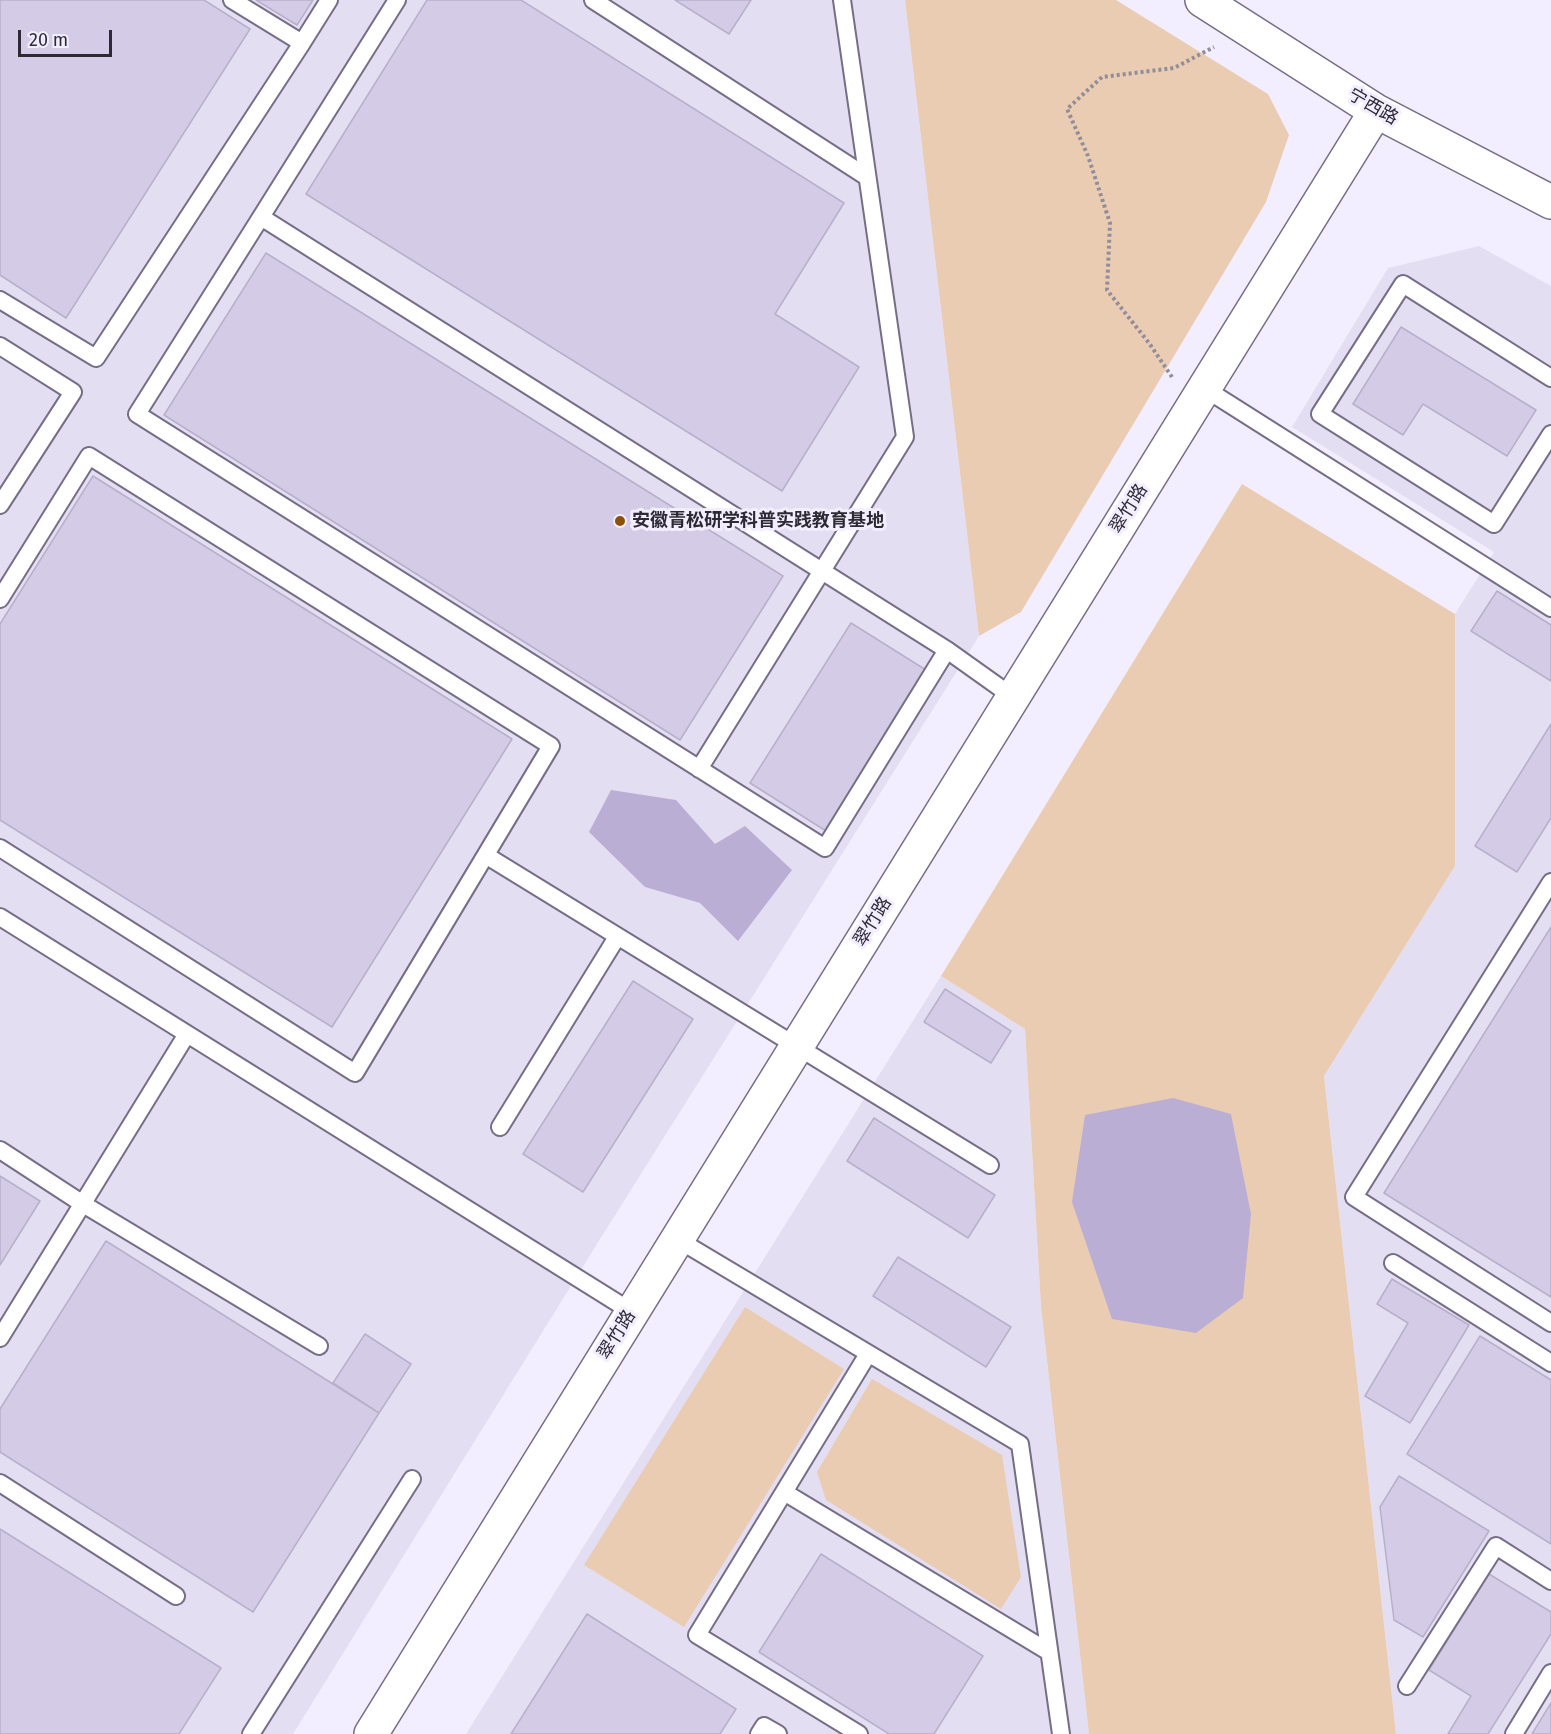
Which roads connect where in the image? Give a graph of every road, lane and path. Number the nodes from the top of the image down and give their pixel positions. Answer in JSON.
{"nodes":[{"id":1,"x":232,"y":0,"type":"edge"},
{"id":2,"x":328,"y":0,"type":"edge"},
{"id":3,"x":397,"y":0,"type":"edge"},
{"id":4,"x":593,"y":0,"type":"edge"},
{"id":5,"x":842,"y":0,"type":"edge"},
{"id":6,"x":1202,"y":0,"type":"edge"},
{"id":7,"x":1248,"y":29,"type":"junction"},
{"id":8,"x":302,"y":43,"type":"junction"},
{"id":9,"x":1376,"y":111,"type":"junction"},
{"id":10,"x":867,"y":177,"type":"junction"},
{"id":11,"x":1551,"y":202,"type":"edge"},
{"id":12,"x":261,"y":217,"type":"junction"},
{"id":13,"x":0,"y":300,"type":"edge"},
{"id":14,"x":0,"y":346,"type":"edge"},
{"id":15,"x":1551,"y":378,"type":"edge"},
{"id":16,"x":1198,"y":398,"type":"junction"},
{"id":17,"x":1551,"y":434,"type":"edge"},
{"id":18,"x":0,"y":505,"type":"edge"},
{"id":19,"x":822,"y":571,"type":"junction"},
{"id":20,"x":0,"y":599,"type":"edge"},
{"id":21,"x":1551,"y":608,"type":"edge"},
{"id":22,"x":947,"y":650,"type":"junction"},
{"id":23,"x":1013,"y":697,"type":"junction"},
{"id":24,"x":699,"y":769,"type":"junction"},
{"id":25,"x":0,"y":848,"type":"edge"},
{"id":26,"x":487,"y":856,"type":"junction"},
{"id":27,"x":1551,"y":882,"type":"edge"},
{"id":28,"x":0,"y":917,"type":"edge"},
{"id":29,"x":617,"y":937,"type":"junction"},
{"id":30,"x":187,"y":1034,"type":"junction"},
{"id":31,"x":796,"y":1047,"type":"junction"},
{"id":32,"x":500,"y":1127,"type":"dead end"},
{"id":33,"x":0,"y":1150,"type":"edge"},
{"id":34,"x":990,"y":1165,"type":"dead end"},
{"id":35,"x":83,"y":1204,"type":"junction"},
{"id":36,"x":677,"y":1239,"type":"junction"},
{"id":37,"x":1393,"y":1263,"type":"dead end"},
{"id":38,"x":632,"y":1312,"type":"junction"},
{"id":39,"x":1551,"y":1323,"type":"edge"},
{"id":40,"x":0,"y":1338,"type":"edge"},
{"id":41,"x":319,"y":1346,"type":"dead end"},
{"id":42,"x":868,"y":1354,"type":"junction"},
{"id":43,"x":1551,"y":1363,"type":"edge"},
{"id":44,"x":412,"y":1479,"type":"dead end"},
{"id":45,"x":0,"y":1483,"type":"edge"},
{"id":46,"x":784,"y":1492,"type":"junction"},
{"id":47,"x":1551,"y":1581,"type":"edge"},
{"id":48,"x":176,"y":1596,"type":"dead end"},
{"id":49,"x":1049,"y":1652,"type":"junction"},
{"id":50,"x":1551,"y":1673,"type":"edge"},
{"id":51,"x":1407,"y":1686,"type":"dead end"},
{"id":52,"x":251,"y":1734,"type":"edge"},
{"id":53,"x":371,"y":1734,"type":"edge"},
{"id":54,"x":759,"y":1734,"type":"edge"},
{"id":55,"x":777,"y":1734,"type":"edge"},
{"id":56,"x":860,"y":1734,"type":"edge"},
{"id":57,"x":1061,"y":1734,"type":"edge"},
{"id":58,"x":1514,"y":1734,"type":"edge"}],
"edges":[{"from":1,"to":8,"type":"lane"},
{"from":2,"to":8,"type":"lane"},
{"from":3,"to":12,"type":"lane"},
{"from":4,"to":10,"type":"lane"},
{"from":5,"to":10,"type":"lane"},
{"from":6,"to":7,"type":"street","name":"宁西路"},
{"from":7,"to":9,"type":"street","name":"宁西路"},
{"from":7,"to":16,"type":"path"},
{"from":8,"to":13,"type":"lane"},
{"from":9,"to":11,"type":"street","name":"宁西路"},
{"from":9,"to":16,"type":"street","name":"翠竹路"},
{"from":10,"to":19,"type":"lane"},
{"from":12,"to":19,"type":"lane"},
{"from":12,"to":24,"type":"lane"},
{"from":14,"to":18,"type":"lane"},
{"from":15,"to":17,"type":"lane"},
{"from":16,"to":21,"type":"lane"},
{"from":16,"to":23,"type":"street","name":"翠竹路"},
{"from":19,"to":22,"type":"lane"},
{"from":19,"to":24,"type":"lane"},
{"from":20,"to":26,"type":"lane"},
{"from":22,"to":23,"type":"lane"},
{"from":22,"to":24,"type":"lane"},
{"from":23,"to":31,"type":"street","name":"翠竹路"},
{"from":25,"to":26,"type":"lane"},
{"from":26,"to":29,"type":"lane"},
{"from":27,"to":39,"type":"lane"},
{"from":28,"to":30,"type":"lane"},
{"from":29,"to":31,"type":"lane"},
{"from":29,"to":32,"type":"lane"},
{"from":30,"to":35,"type":"lane"},
{"from":30,"to":38,"type":"lane"},
{"from":31,"to":34,"type":"lane"},
{"from":31,"to":36,"type":"street","name":"翠竹路"},
{"from":33,"to":35,"type":"lane"},
{"from":35,"to":40,"type":"lane"},
{"from":35,"to":41,"type":"lane"},
{"from":36,"to":38,"type":"street","name":"翠竹路"},
{"from":36,"to":42,"type":"lane"},
{"from":37,"to":43,"type":"lane"},
{"from":38,"to":53,"type":"street","name":"翠竹路"},
{"from":42,"to":46,"type":"lane"},
{"from":42,"to":49,"type":"lane"},
{"from":44,"to":52,"type":"lane"},
{"from":45,"to":48,"type":"lane"},
{"from":46,"to":49,"type":"lane"},
{"from":46,"to":56,"type":"lane"},
{"from":47,"to":51,"type":"lane"},
{"from":49,"to":57,"type":"lane"},
{"from":50,"to":58,"type":"lane"},
{"from":54,"to":55,"type":"lane"}]}
